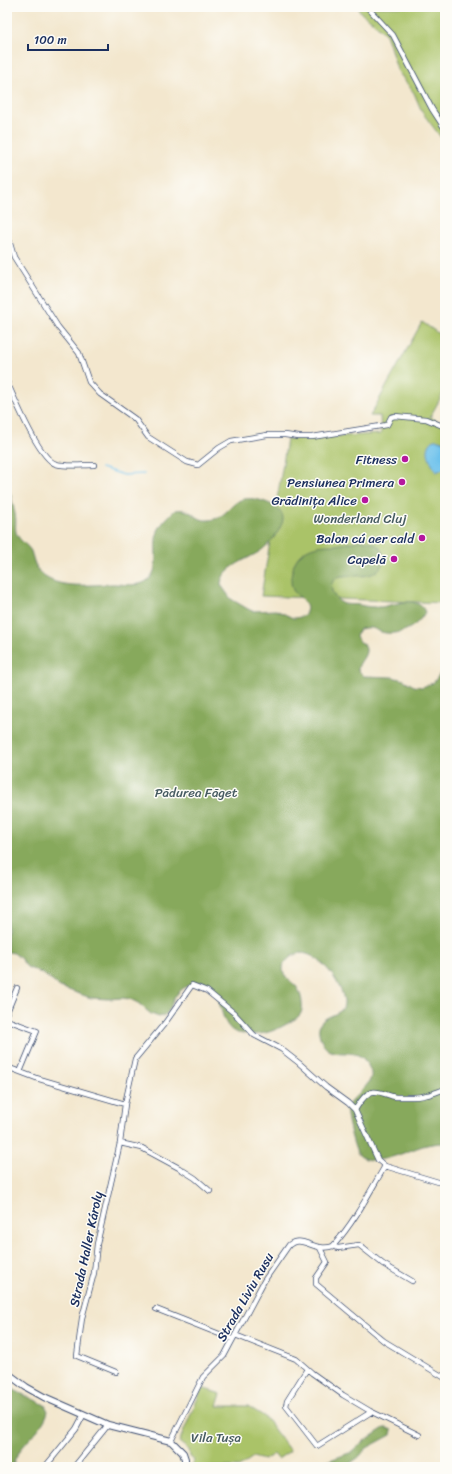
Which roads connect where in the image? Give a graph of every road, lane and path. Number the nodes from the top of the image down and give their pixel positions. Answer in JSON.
{"nodes":[{"id":1,"x":367,"y":7,"type":"edge"},
{"id":2,"x":445,"y":129,"type":"edge"},
{"id":3,"x":7,"y":233,"type":"edge"},
{"id":4,"x":7,"y":382,"type":"edge"},
{"id":5,"x":445,"y":427,"type":"edge"},
{"id":6,"x":94,"y":465,"type":"dead end"},
{"id":7,"x":17,"y":988,"type":"dead end"},
{"id":8,"x":7,"y":1012,"type":"edge"},
{"id":9,"x":7,"y":1020,"type":"edge"},
{"id":10,"x":7,"y":1067,"type":"edge"},
{"id":11,"x":20,"y":1072,"type":"junction"},
{"id":12,"x":445,"y":1089,"type":"edge"},
{"id":13,"x":125,"y":1104,"type":"junction"},
{"id":14,"x":355,"y":1110,"type":"junction"},
{"id":15,"x":120,"y":1143,"type":"junction"},
{"id":16,"x":385,"y":1166,"type":"junction"},
{"id":17,"x":445,"y":1184,"type":"edge"},
{"id":18,"x":210,"y":1191,"type":"dead end"},
{"id":19,"x":333,"y":1246,"type":"junction"},
{"id":20,"x":320,"y":1248,"type":"junction"},
{"id":21,"x":412,"y":1281,"type":"dead end"},
{"id":22,"x":156,"y":1309,"type":"dead end"},
{"id":23,"x":234,"y":1337,"type":"junction"},
{"id":24,"x":307,"y":1369,"type":"junction"},
{"id":25,"x":116,"y":1372,"type":"dead end"},
{"id":26,"x":7,"y":1373,"type":"edge"},
{"id":27,"x":445,"y":1378,"type":"edge"},
{"id":28,"x":371,"y":1412,"type":"junction"},
{"id":29,"x":84,"y":1414,"type":"junction"},
{"id":30,"x":108,"y":1424,"type":"junction"},
{"id":31,"x":419,"y":1435,"type":"dead end"},
{"id":32,"x":172,"y":1441,"type":"junction"},
{"id":33,"x":45,"y":1467,"type":"edge"},
{"id":34,"x":74,"y":1467,"type":"edge"},
{"id":35,"x":185,"y":1467,"type":"edge"}],
"edges":[{"from":1,"to":2,"type":"street"},
{"from":3,"to":5,"type":"street"},
{"from":4,"to":6,"type":"street"},
{"from":7,"to":8,"type":"street"},
{"from":9,"to":11,"type":"street"},
{"from":10,"to":11,"type":"street"},
{"from":11,"to":13,"type":"street"},
{"from":12,"to":14,"type":"street"},
{"from":13,"to":14,"type":"street","name":"Strada Haller Károly"},
{"from":13,"to":15,"type":"street","name":"Strada Haller Károly"},
{"from":14,"to":16,"type":"street"},
{"from":15,"to":18,"type":"street"},
{"from":15,"to":25,"type":"street","name":"Strada Haller Károly"},
{"from":16,"to":17,"type":"street"},
{"from":16,"to":19,"type":"street"},
{"from":19,"to":20,"type":"street","name":"Strada Liviu Rusu"},
{"from":19,"to":21,"type":"street","name":"Strada Liviu Rusu"},
{"from":20,"to":23,"type":"street","name":"Strada Liviu Rusu"},
{"from":20,"to":27,"type":"street"},
{"from":22,"to":23,"type":"street"},
{"from":23,"to":24,"type":"street"},
{"from":23,"to":32,"type":"street","name":"Strada Liviu Rusu"},
{"from":24,"to":28,"type":"street"},
{"from":24,"to":28,"type":"street"},
{"from":26,"to":29,"type":"main road"},
{"from":28,"to":31,"type":"street"},
{"from":29,"to":30,"type":"main road"},
{"from":29,"to":33,"type":"street"},
{"from":30,"to":32,"type":"main road"},
{"from":30,"to":34,"type":"street"},
{"from":32,"to":35,"type":"main road"}]}
